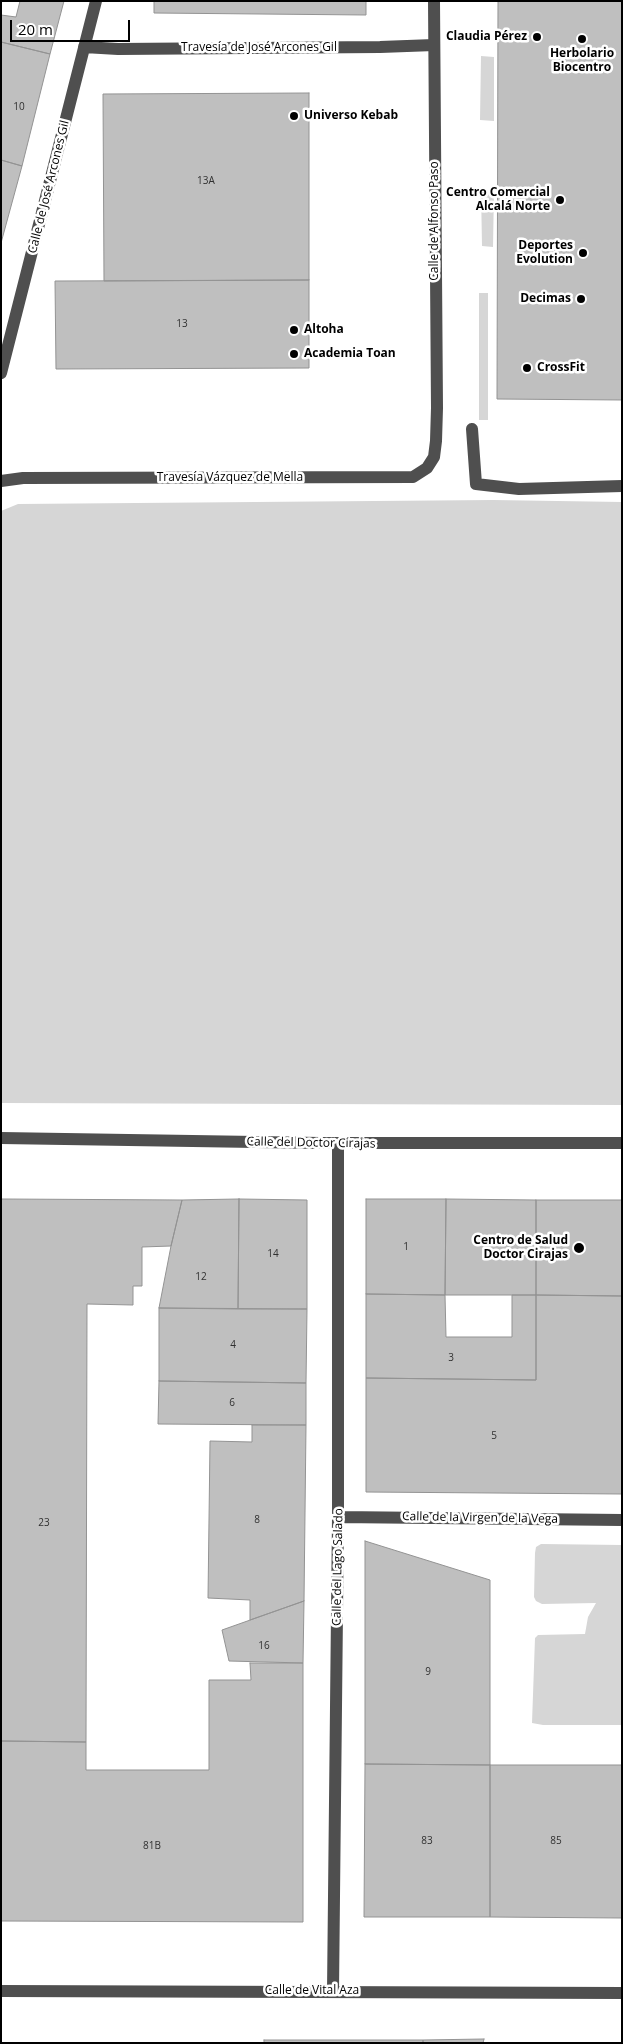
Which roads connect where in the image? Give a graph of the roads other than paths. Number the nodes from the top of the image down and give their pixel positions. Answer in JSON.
{"nodes":[{"id":1,"x":96,"y":1,"type":"edge"},
{"id":2,"x":434,"y":1,"type":"edge"},
{"id":3,"x":434,"y":45,"type":"junction"},
{"id":4,"x":84,"y":47,"type":"junction"},
{"id":5,"x":1,"y":373,"type":"edge"},
{"id":6,"x":472,"y":428,"type":"dead end"},
{"id":7,"x":436,"y":441,"type":"joint"},
{"id":8,"x":1,"y":481,"type":"edge"},
{"id":9,"x":622,"y":486,"type":"edge"},
{"id":10,"x":1,"y":1138,"type":"edge"},
{"id":11,"x":338,"y":1143,"type":"junction"},
{"id":12,"x":622,"y":1143,"type":"edge"},
{"id":13,"x":338,"y":1516,"type":"junction"},
{"id":14,"x":622,"y":1520,"type":"edge"},
{"id":15,"x":1,"y":1991,"type":"edge"},
{"id":16,"x":333,"y":1991,"type":"junction"},
{"id":17,"x":622,"y":1993,"type":"edge"}],
"edges":[{"from":1,"to":4,"type":"street","name":"Calle de José Arcones Gil"},
{"from":2,"to":3,"type":"street","name":"Calle de Alfonso Paso"},
{"from":3,"to":4,"type":"street","name":"Travesía de José Arcones Gil"},
{"from":3,"to":7,"type":"street","name":"Calle de Alfonso Paso"},
{"from":4,"to":5,"type":"street","name":"Calle de José Arcones Gil"},
{"from":6,"to":9,"type":"street"},
{"from":7,"to":8,"type":"street","name":"Travesía Vázquez de Mella"},
{"from":10,"to":11,"type":"street","name":"Calle del Doctor Cirajas"},
{"from":11,"to":12,"type":"street","name":"Calle del Doctor Cirajas"},
{"from":11,"to":13,"type":"street","name":"Calle del Lago Salado"},
{"from":13,"to":14,"type":"street","name":"Calle de la Virgen de la Vega"},
{"from":13,"to":16,"type":"street","name":"Calle del Lago Salado"},
{"from":15,"to":16,"type":"street","name":"Calle de Vital Aza"},
{"from":16,"to":17,"type":"street","name":"Calle de Vital Aza"}]}
